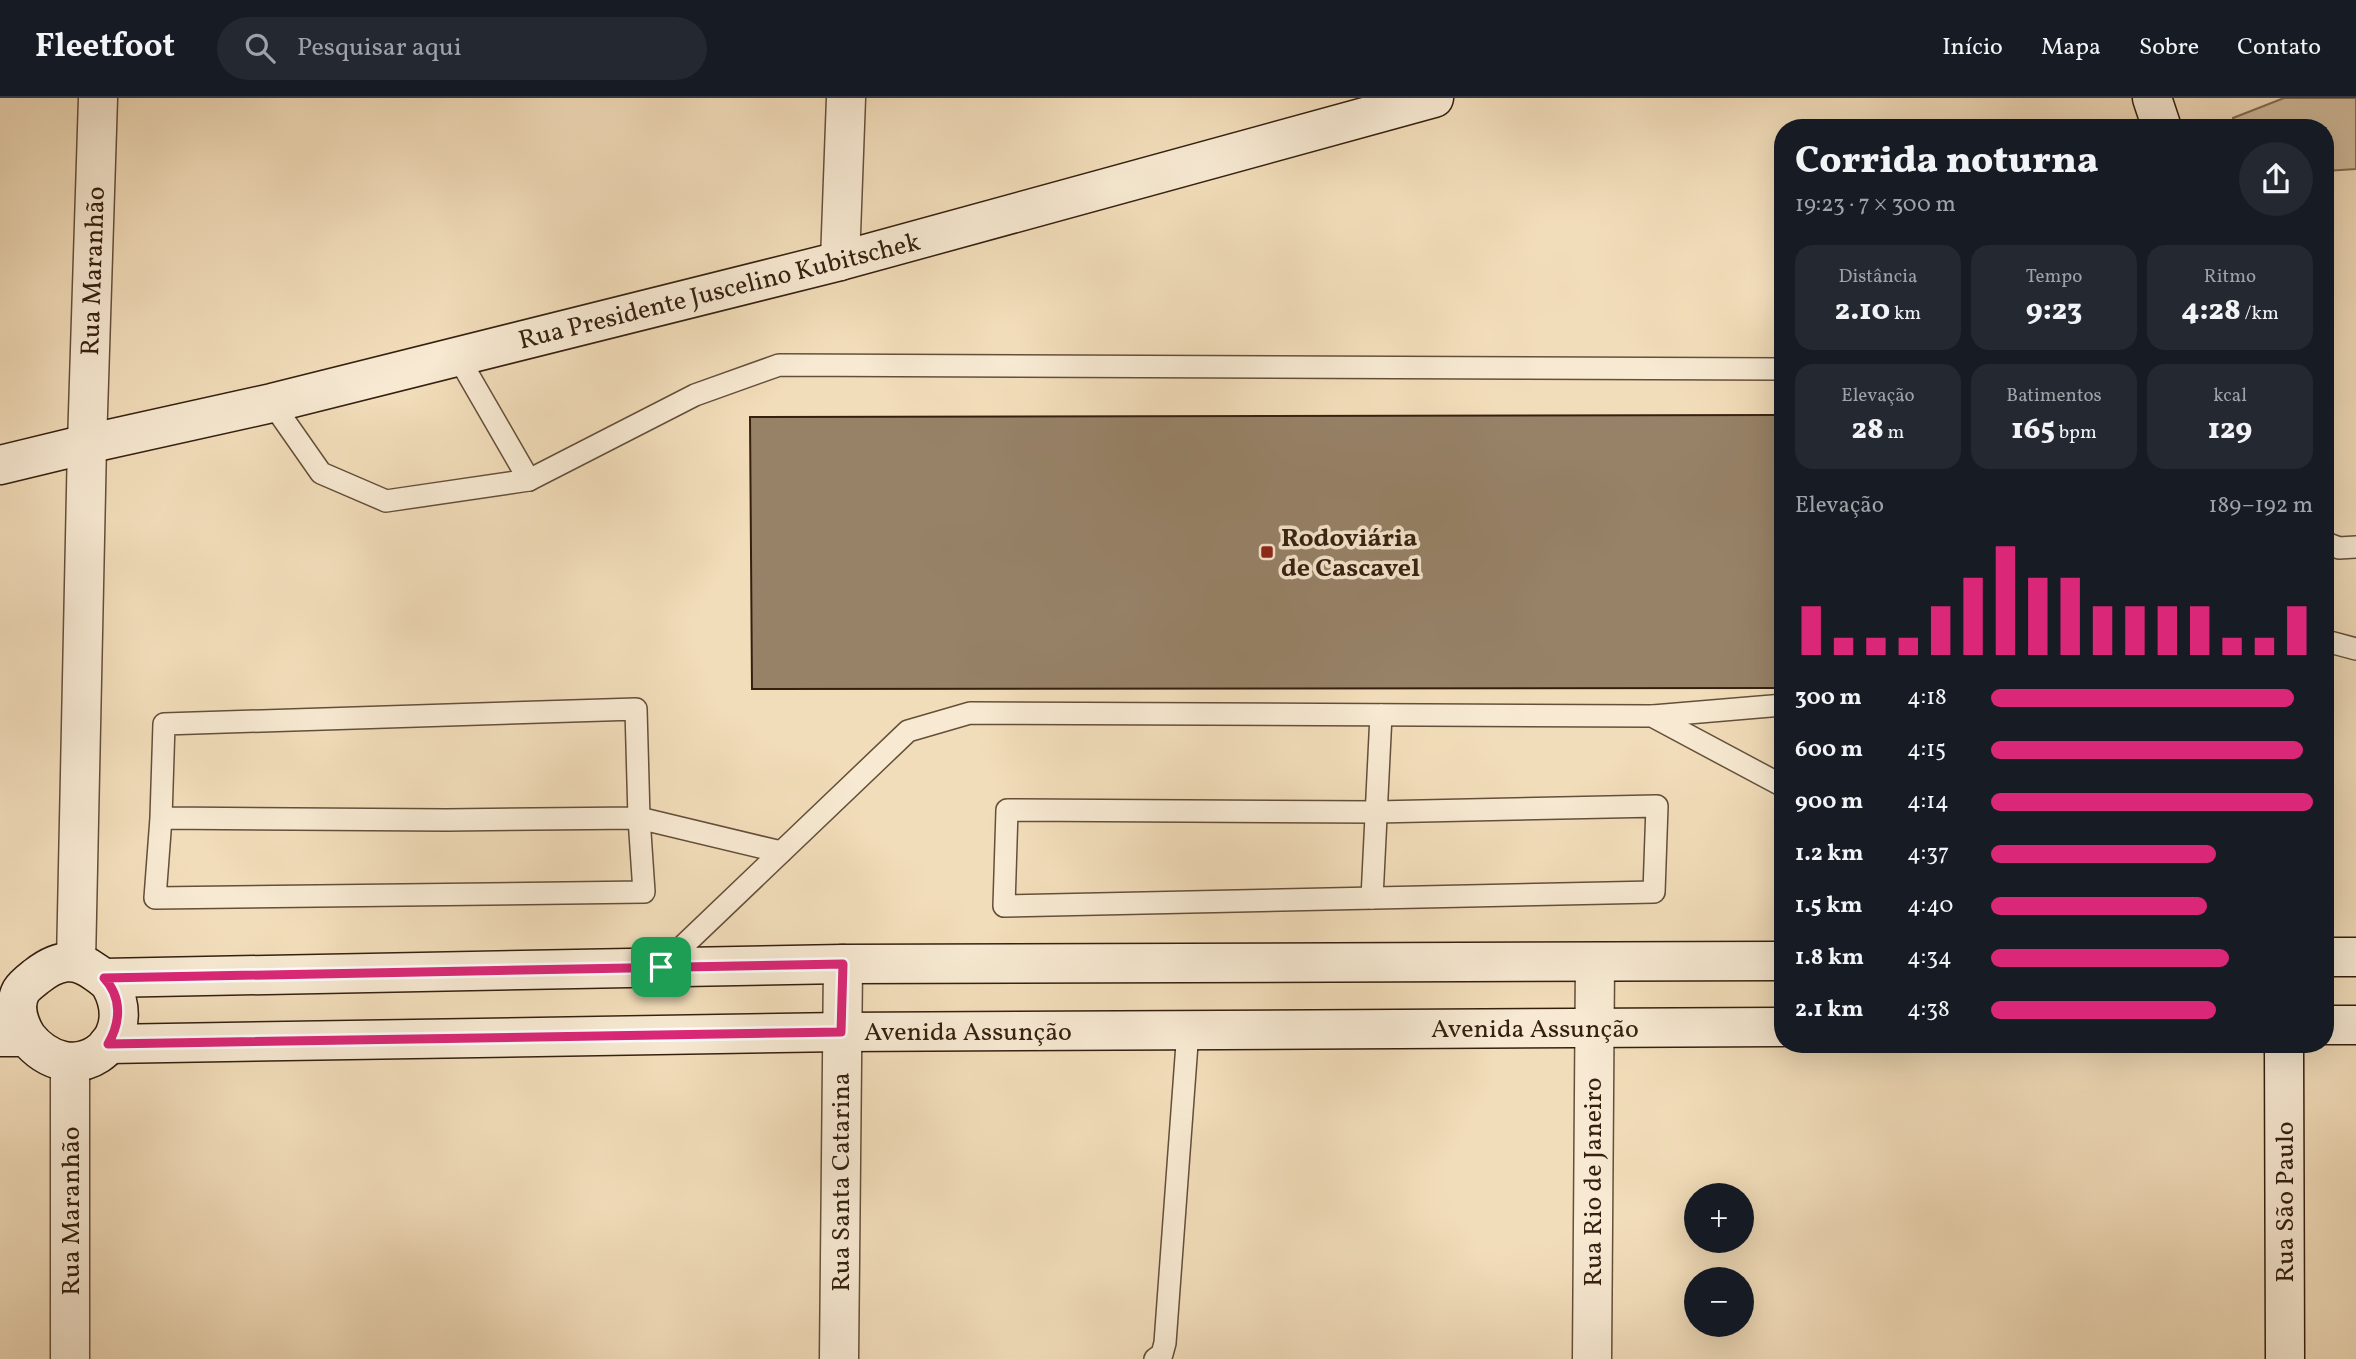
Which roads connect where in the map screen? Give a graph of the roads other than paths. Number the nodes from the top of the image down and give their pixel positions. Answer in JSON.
{"nodes":[{"id":1,"x":98,"y":98,"type":"edge"},
{"id":2,"x":846,"y":98,"type":"edge"},
{"id":3,"x":1434,"y":98,"type":"edge"},
{"id":4,"x":2152,"y":98,"type":"edge"},
{"id":5,"x":2159,"y":119,"type":"edge"},
{"id":6,"x":841,"y":261,"type":"junction"},
{"id":7,"x":458,"y":357,"type":"junction"},
{"id":8,"x":1774,"y":369,"type":"edge"},
{"id":9,"x":272,"y":403,"type":"junction"},
{"id":10,"x":87,"y":444,"type":"junction"},
{"id":11,"x":0,"y":465,"type":"edge"},
{"id":12,"x":529,"y":480,"type":"junction"},
{"id":13,"x":2334,"y":546,"type":"edge"},
{"id":14,"x":2356,"y":547,"type":"edge"},
{"id":15,"x":2334,"y":643,"type":"edge"},
{"id":16,"x":2356,"y":649,"type":"edge"},
{"id":17,"x":1774,"y":706,"type":"edge"},
{"id":18,"x":1381,"y":715,"type":"junction"},
{"id":19,"x":1652,"y":716,"type":"junction"},
{"id":20,"x":1774,"y":781,"type":"edge"},
{"id":21,"x":1376,"y":812,"type":"junction"},
{"id":22,"x":161,"y":818,"type":"junction"},
{"id":23,"x":639,"y":818,"type":"junction"},
{"id":24,"x":781,"y":852,"type":"junction"},
{"id":25,"x":1372,"y":898,"type":"junction"},
{"id":26,"x":2334,"y":957,"type":"edge"},
{"id":27,"x":2356,"y":957,"type":"edge"},
{"id":28,"x":1774,"y":961,"type":"edge"},
{"id":29,"x":1595,"y":962,"type":"junction"},
{"id":30,"x":843,"y":964,"type":"junction"},
{"id":31,"x":661,"y":967,"type":"junction"},
{"id":32,"x":90,"y":970,"type":"junction"},
{"id":33,"x":16,"y":980,"type":"edge"},
{"id":34,"x":2334,"y":1025,"type":"edge"},
{"id":35,"x":2356,"y":1026,"type":"edge"},
{"id":36,"x":1774,"y":1027,"type":"edge"},
{"id":37,"x":1593,"y":1028,"type":"junction"},
{"id":38,"x":1188,"y":1030,"type":"junction"},
{"id":39,"x":841,"y":1032,"type":"junction"},
{"id":40,"x":14,"y":1037,"type":"edge"},
{"id":41,"x":108,"y":1044,"type":"junction"},
{"id":42,"x":2284,"y":1053,"type":"edge"},
{"id":43,"x":70,"y":1062,"type":"junction"},
{"id":44,"x":70,"y":1359,"type":"edge"},
{"id":45,"x":839,"y":1359,"type":"edge"},
{"id":46,"x":1155,"y":1359,"type":"edge"},
{"id":47,"x":1592,"y":1359,"type":"edge"},
{"id":48,"x":2285,"y":1359,"type":"edge"}],
"edges":[{"from":1,"to":10,"type":"main road","name":"Rua Maranhão"},
{"from":2,"to":6,"type":"main road"},
{"from":3,"to":6,"type":"main road","name":"Rua Presidente Juscelino Kubitschek"},
{"from":4,"to":5,"type":"main road"},
{"from":6,"to":7,"type":"main road","name":"Rua Presidente Juscelino Kubitschek"},
{"from":7,"to":9,"type":"main road","name":"Rua Presidente Juscelino Kubitschek"},
{"from":7,"to":12,"type":"lane"},
{"from":8,"to":12,"type":"lane"},
{"from":9,"to":10,"type":"main road","name":"Rua Presidente Juscelino Kubitschek"},
{"from":9,"to":12,"type":"lane"},
{"from":10,"to":11,"type":"main road","name":"Rua Presidente Juscelino Kubitschek"},
{"from":10,"to":32,"type":"main road","name":"Rua Maranhão"},
{"from":13,"to":14,"type":"lane"},
{"from":15,"to":16,"type":"lane"},
{"from":17,"to":19,"type":"lane"},
{"from":18,"to":19,"type":"lane"},
{"from":18,"to":21,"type":"lane"},
{"from":18,"to":24,"type":"lane"},
{"from":19,"to":20,"type":"lane"},
{"from":21,"to":25,"type":"lane"},
{"from":21,"to":25,"type":"lane"},
{"from":21,"to":25,"type":"lane"},
{"from":22,"to":23,"type":"lane"},
{"from":22,"to":23,"type":"lane"},
{"from":22,"to":23,"type":"lane"},
{"from":23,"to":24,"type":"lane"},
{"from":24,"to":31,"type":"lane"},
{"from":26,"to":27,"type":"main road"},
{"from":28,"to":29,"type":"main road"},
{"from":29,"to":30,"type":"main road"},
{"from":29,"to":37,"type":"main road","name":"Rua Rio de Janeiro"},
{"from":30,"to":31,"type":"main road"},
{"from":30,"to":39,"type":"main road","name":"Rua Santa Catarina"},
{"from":31,"to":32,"type":"main road"},
{"from":32,"to":33,"type":"main road"},
{"from":32,"to":41,"type":"main road"},
{"from":33,"to":40,"type":"main road"},
{"from":34,"to":35,"type":"main road"},
{"from":36,"to":37,"type":"main road","name":"Avenida Assunção"},
{"from":37,"to":38,"type":"main road","name":"Avenida Assunção"},
{"from":37,"to":47,"type":"main road","name":"Rua Rio de Janeiro"},
{"from":38,"to":39,"type":"main road","name":"Avenida Assunção"},
{"from":38,"to":46,"type":"lane"},
{"from":39,"to":41,"type":"main road","name":"Avenida Assunção"},
{"from":39,"to":45,"type":"main road","name":"Rua Santa Catarina"},
{"from":40,"to":43,"type":"main road"},
{"from":41,"to":43,"type":"main road","name":"Avenida Assunção"},
{"from":42,"to":48,"type":"main road","name":"Rua São Paulo"},
{"from":43,"to":44,"type":"main road","name":"Rua Maranhão"}]}
